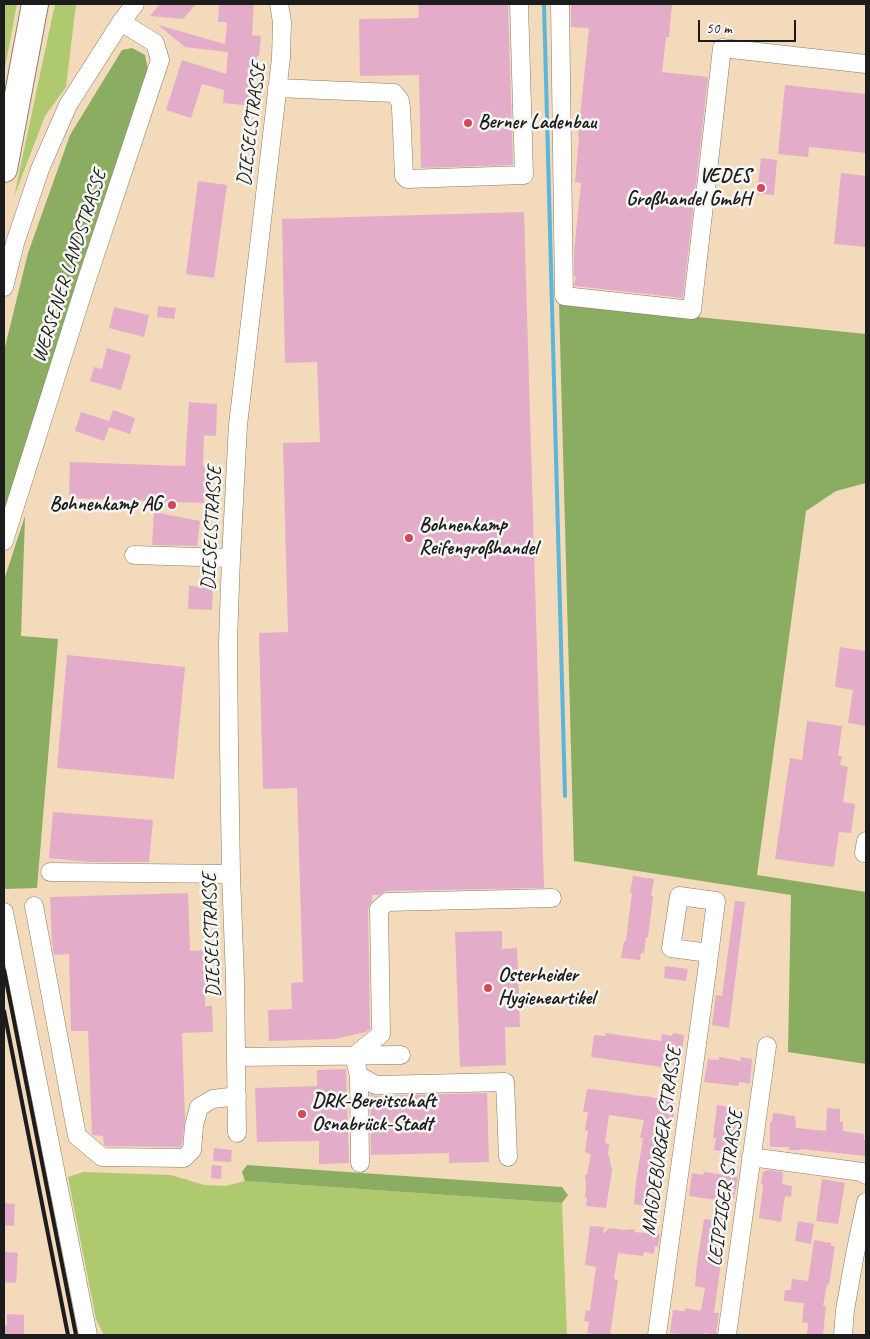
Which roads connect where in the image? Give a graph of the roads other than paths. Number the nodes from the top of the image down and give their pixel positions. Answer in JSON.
{"nodes":[{"id":1,"x":35,"y":4,"type":"edge"},
{"id":2,"x":135,"y":4,"type":"edge"},
{"id":3,"x":279,"y":4,"type":"edge"},
{"id":4,"x":519,"y":4,"type":"edge"},
{"id":5,"x":560,"y":4,"type":"edge"},
{"id":6,"x":121,"y":22,"type":"junction"},
{"id":7,"x":866,"y":64,"type":"edge"},
{"id":8,"x":278,"y":88,"type":"junction"},
{"id":9,"x":4,"y":169,"type":"edge"},
{"id":10,"x":4,"y":287,"type":"edge"},
{"id":11,"x":4,"y":541,"type":"edge"},
{"id":12,"x":134,"y":555,"type":"dead end"},
{"id":13,"x":231,"y":558,"type":"junction"},
{"id":14,"x":866,"y":841,"type":"edge"},
{"id":15,"x":866,"y":853,"type":"edge"},
{"id":16,"x":50,"y":872,"type":"dead end"},
{"id":17,"x":231,"y":874,"type":"junction"},
{"id":18,"x":552,"y":898,"type":"dead end"},
{"id":19,"x":34,"y":906,"type":"dead end"},
{"id":20,"x":4,"y":912,"type":"edge"},
{"id":21,"x":709,"y":953,"type":"dead end"},
{"id":22,"x":767,"y":1046,"type":"dead end"},
{"id":23,"x":401,"y":1055,"type":"dead end"},
{"id":24,"x":354,"y":1056,"type":"junction"},
{"id":25,"x":236,"y":1058,"type":"junction"},
{"id":26,"x":359,"y":1076,"type":"junction"},
{"id":27,"x":237,"y":1096,"type":"junction"},
{"id":28,"x":237,"y":1133,"type":"dead end"},
{"id":29,"x":508,"y":1157,"type":"dead end"},
{"id":30,"x":751,"y":1157,"type":"junction"},
{"id":31,"x":360,"y":1163,"type":"dead end"},
{"id":32,"x":866,"y":1175,"type":"edge"},
{"id":33,"x":866,"y":1202,"type":"edge"},
{"id":34,"x":88,"y":1335,"type":"edge"},
{"id":35,"x":657,"y":1335,"type":"edge"},
{"id":36,"x":727,"y":1335,"type":"edge"},
{"id":37,"x":843,"y":1335,"type":"edge"}],
"edges":[{"from":1,"to":9,"type":"highway"},
{"from":2,"to":6,"type":"street"},
{"from":3,"to":8,"type":"street","name":"DIESELSTRASSE"},
{"from":4,"to":8,"type":"street"},
{"from":5,"to":7,"type":"street"},
{"from":6,"to":10,"type":"street"},
{"from":6,"to":11,"type":"street","name":"WERSENER LANDSTRASSE"},
{"from":8,"to":13,"type":"street","name":"DIESELSTRASSE"},
{"from":12,"to":13,"type":"street"},
{"from":13,"to":17,"type":"street","name":"DIESELSTRASSE"},
{"from":14,"to":15,"type":"street"},
{"from":16,"to":17,"type":"street"},
{"from":17,"to":25,"type":"street","name":"DIESELSTRASSE"},
{"from":18,"to":24,"type":"street"},
{"from":19,"to":27,"type":"street"},
{"from":20,"to":34,"type":"street"},
{"from":21,"to":35,"type":"street","name":"MAGDEBURGER STRASSE"},
{"from":22,"to":30,"type":"street","name":"LEIPZIGER STRASSE"},
{"from":23,"to":24,"type":"street"},
{"from":24,"to":25,"type":"street"},
{"from":24,"to":26,"type":"street"},
{"from":25,"to":27,"type":"street","name":"DIESELSTRASSE"},
{"from":26,"to":29,"type":"street"},
{"from":26,"to":31,"type":"street"},
{"from":27,"to":28,"type":"street","name":"DIESELSTRASSE"},
{"from":30,"to":32,"type":"street"},
{"from":30,"to":36,"type":"street","name":"LEIPZIGER STRASSE"},
{"from":33,"to":37,"type":"street"}]}
